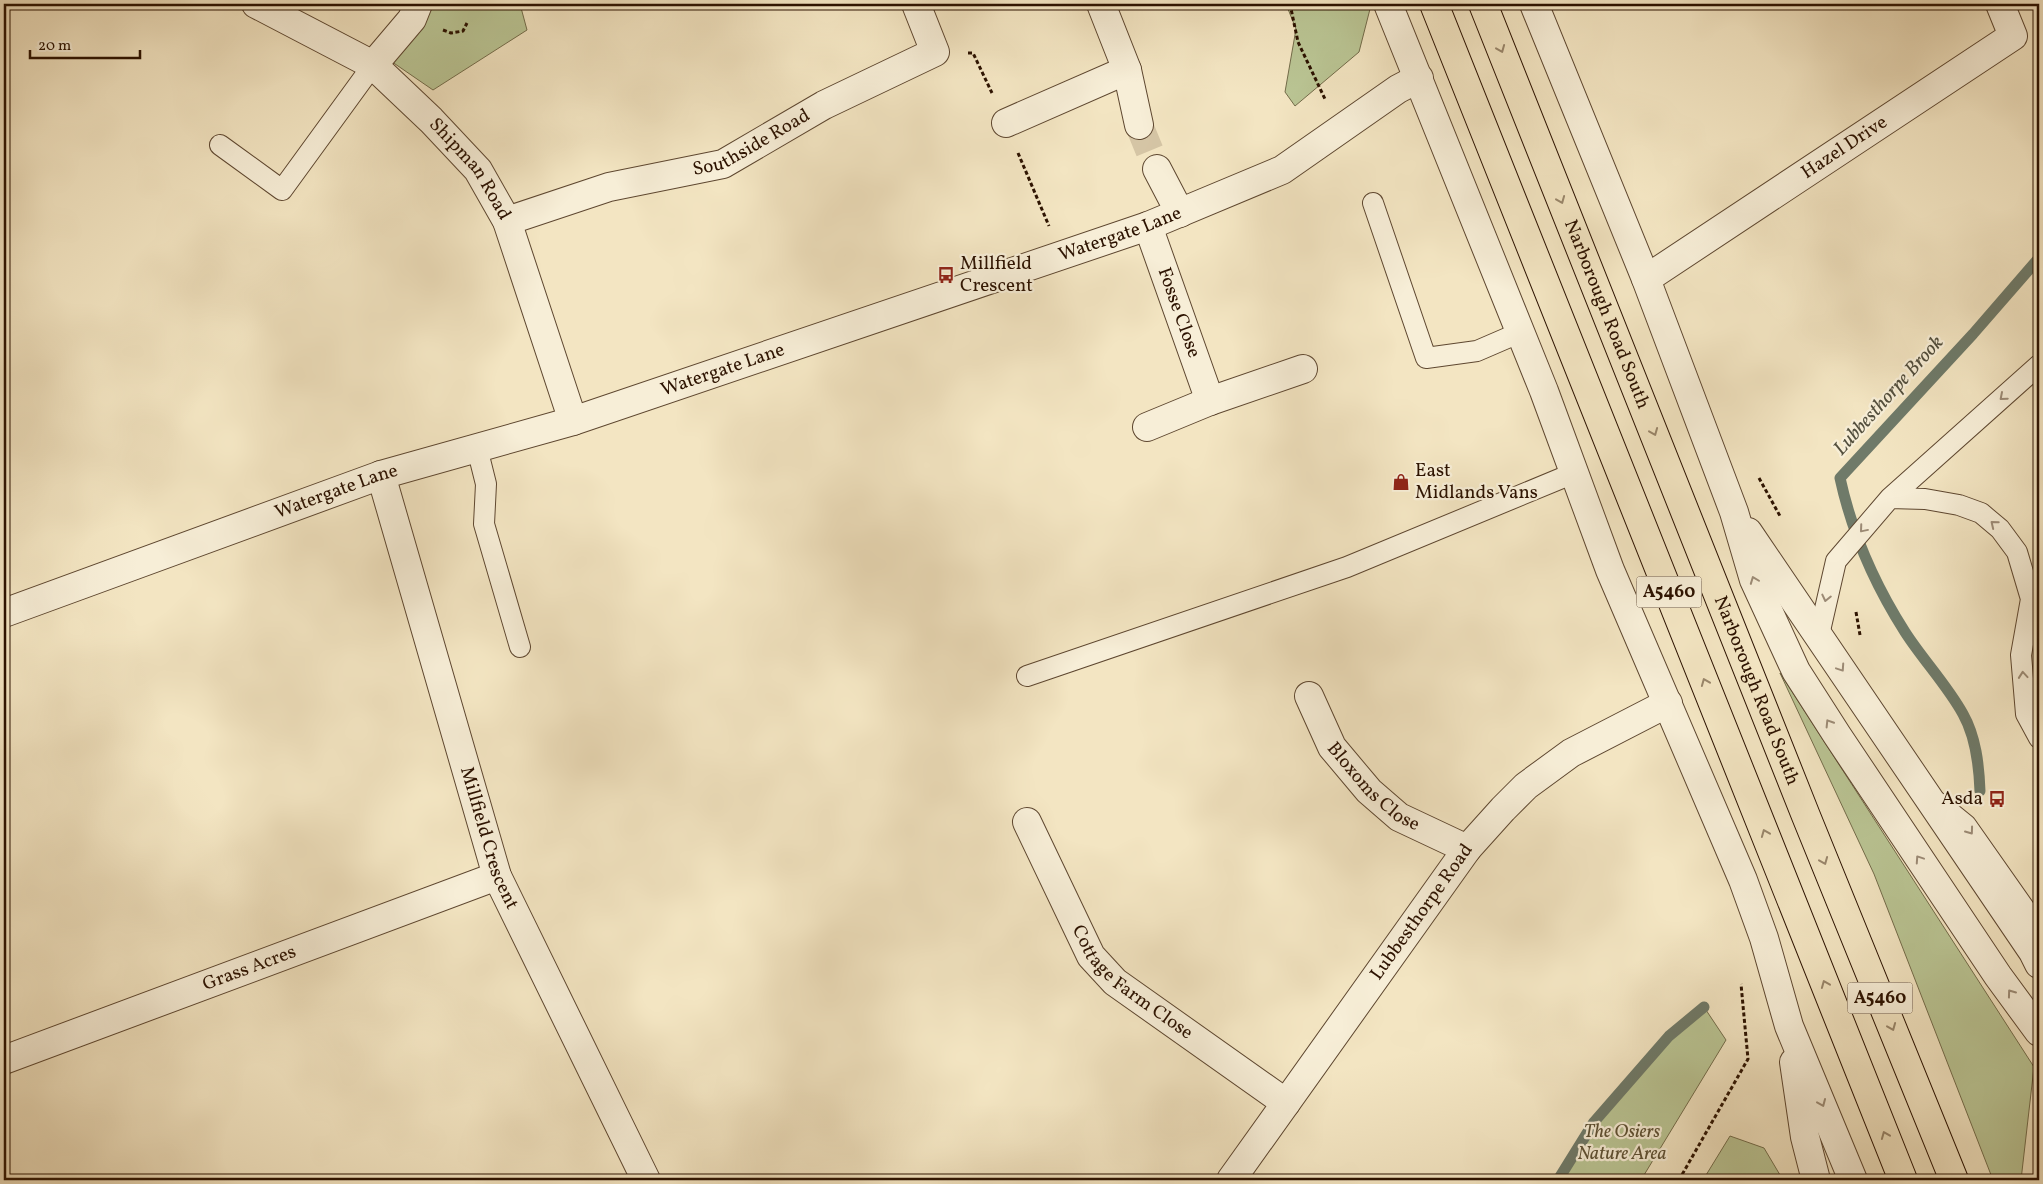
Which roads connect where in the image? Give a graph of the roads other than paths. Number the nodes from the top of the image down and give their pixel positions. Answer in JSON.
{"nodes":[{"id":1,"x":256,"y":4,"type":"edge"},
{"id":2,"x":418,"y":4,"type":"edge"},
{"id":3,"x":916,"y":4,"type":"edge"},
{"id":4,"x":1101,"y":4,"type":"edge"},
{"id":5,"x":1388,"y":4,"type":"edge"},
{"id":6,"x":1434,"y":4,"type":"edge"},
{"id":7,"x":1483,"y":4,"type":"edge"},
{"id":8,"x":1534,"y":4,"type":"edge"},
{"id":9,"x":2005,"y":5,"type":"edge"},
{"id":10,"x":373,"y":65,"type":"junction"},
{"id":11,"x":1128,"y":70,"type":"junction"},
{"id":12,"x":1419,"y":78,"type":"junction"},
{"id":13,"x":1006,"y":123,"type":"dead end"},
{"id":14,"x":1139,"y":124,"type":"tunnel mouth"},
{"id":15,"x":220,"y":145,"type":"dead end"},
{"id":16,"x":1158,"y":169,"type":"tunnel mouth"},
{"id":17,"x":1373,"y":203,"type":"dead end"},
{"id":18,"x":1180,"y":213,"type":"junction"},
{"id":19,"x":507,"y":221,"type":"junction"},
{"id":20,"x":1148,"y":226,"type":"junction"},
{"id":21,"x":1646,"y":278,"type":"junction"},
{"id":22,"x":1521,"y":332,"type":"junction"},
{"id":23,"x":2039,"y":365,"type":"edge"},
{"id":24,"x":1303,"y":369,"type":"dead end"},
{"id":25,"x":1210,"y":401,"type":"junction"},
{"id":26,"x":573,"y":421,"type":"junction"},
{"id":27,"x":1147,"y":427,"type":"dead end"},
{"id":28,"x":477,"y":448,"type":"junction"},
{"id":29,"x":1574,"y":473,"type":"junction"},
{"id":30,"x":382,"y":475,"type":"junction"},
{"id":31,"x":1890,"y":498,"type":"junction"},
{"id":32,"x":1734,"y":512,"type":"junction"},
{"id":33,"x":2035,"y":593,"type":"edge"},
{"id":34,"x":4,"y":613,"type":"edge"},
{"id":35,"x":1819,"y":635,"type":"junction"},
{"id":36,"x":520,"y":647,"type":"dead end"},
{"id":37,"x":1027,"y":676,"type":"dead end"},
{"id":38,"x":1309,"y":696,"type":"dead end"},
{"id":39,"x":1668,"y":703,"type":"junction"},
{"id":40,"x":2039,"y":738,"type":"edge"},
{"id":41,"x":1920,"y":787,"type":"junction"},
{"id":42,"x":1027,"y":822,"type":"dead end"},
{"id":43,"x":1467,"y":849,"type":"junction"},
{"id":44,"x":497,"y":876,"type":"junction"},
{"id":45,"x":2039,"y":929,"type":"edge"},
{"id":46,"x":2039,"y":964,"type":"edge"},
{"id":47,"x":1790,"y":1026,"type":"junction"},
{"id":48,"x":2039,"y":1032,"type":"edge"},
{"id":49,"x":4,"y":1060,"type":"edge"},
{"id":50,"x":1286,"y":1104,"type":"junction"},
{"id":51,"x":646,"y":1180,"type":"edge"},
{"id":52,"x":1231,"y":1180,"type":"edge"},
{"id":53,"x":1816,"y":1180,"type":"edge"},
{"id":54,"x":1853,"y":1180,"type":"edge"},
{"id":55,"x":1903,"y":1180,"type":"edge"},
{"id":56,"x":1954,"y":1180,"type":"edge"}],
"edges":[{"from":1,"to":10,"type":"street","name":"Shipman Road"},
{"from":2,"to":10,"type":"street"},
{"from":3,"to":19,"type":"street","name":"Southside Road"},
{"from":4,"to":11,"type":"street"},
{"from":5,"to":12,"type":"street"},
{"from":55,"to":6,"type":"main road","number":"A5460","one_way":true},
{"from":7,"to":56,"type":"main road","name":"Narborough Road South","number":"A5460","one_way":true},
{"from":8,"to":21,"type":"street","name":"Narborough Road South"},
{"from":9,"to":21,"type":"street","name":"Hazel Drive"},
{"from":10,"to":15,"type":"lane"},
{"from":10,"to":19,"type":"street","name":"Shipman Road"},
{"from":11,"to":13,"type":"street"},
{"from":11,"to":14,"type":"street"},
{"from":12,"to":18,"type":"street","name":"Watergate Lane"},
{"from":12,"to":22,"type":"street"},
{"from":16,"to":18,"type":"street"},
{"from":17,"to":22,"type":"lane"},
{"from":18,"to":20,"type":"street","name":"Watergate Lane"},
{"from":19,"to":26,"type":"street","name":"Shipman Road"},
{"from":20,"to":25,"type":"street","name":"Fosse Close"},
{"from":20,"to":26,"type":"street","name":"Watergate Lane"},
{"from":21,"to":32,"type":"street","name":"Narborough Road South"},
{"from":22,"to":29,"type":"street"},
{"from":23,"to":31,"type":"lane","one_way":true},
{"from":24,"to":25,"type":"street"},
{"from":25,"to":27,"type":"street"},
{"from":26,"to":28,"type":"street","name":"Watergate Lane"},
{"from":28,"to":30,"type":"street","name":"Watergate Lane"},
{"from":28,"to":36,"type":"lane"},
{"from":29,"to":37,"type":"lane"},
{"from":29,"to":39,"type":"street"},
{"from":30,"to":34,"type":"street","name":"Watergate Lane"},
{"from":30,"to":44,"type":"street","name":"Millfield Crescent"},
{"from":33,"to":31,"type":"lane","one_way":true},
{"from":31,"to":35,"type":"lane","one_way":true},
{"from":32,"to":35,"type":"street","name":"Narborough Road South"},
{"from":48,"to":32,"type":"street","name":"Narborough Road South","one_way":true},
{"from":40,"to":33,"type":"lane","one_way":true},
{"from":35,"to":41,"type":"street","name":"Narborough Road South","one_way":true},
{"from":38,"to":43,"type":"street","name":"Bloxoms Close"},
{"from":39,"to":43,"type":"street","name":"Lubbesthorpe Road"},
{"from":39,"to":47,"type":"street"},
{"from":41,"to":45,"type":"lane","one_way":true},
{"from":41,"to":46,"type":"street","name":"Narborough Road South"},
{"from":42,"to":50,"type":"street","name":"Cottage Farm Close"},
{"from":43,"to":50,"type":"street","name":"Lubbesthorpe Road"},
{"from":44,"to":49,"type":"street","name":"Grass Acres"},
{"from":44,"to":51,"type":"street","name":"Millfield Crescent"},
{"from":47,"to":53,"type":"street"},
{"from":47,"to":54,"type":"street","one_way":true},
{"from":50,"to":52,"type":"street","name":"Lubbesthorpe Road"}]}
